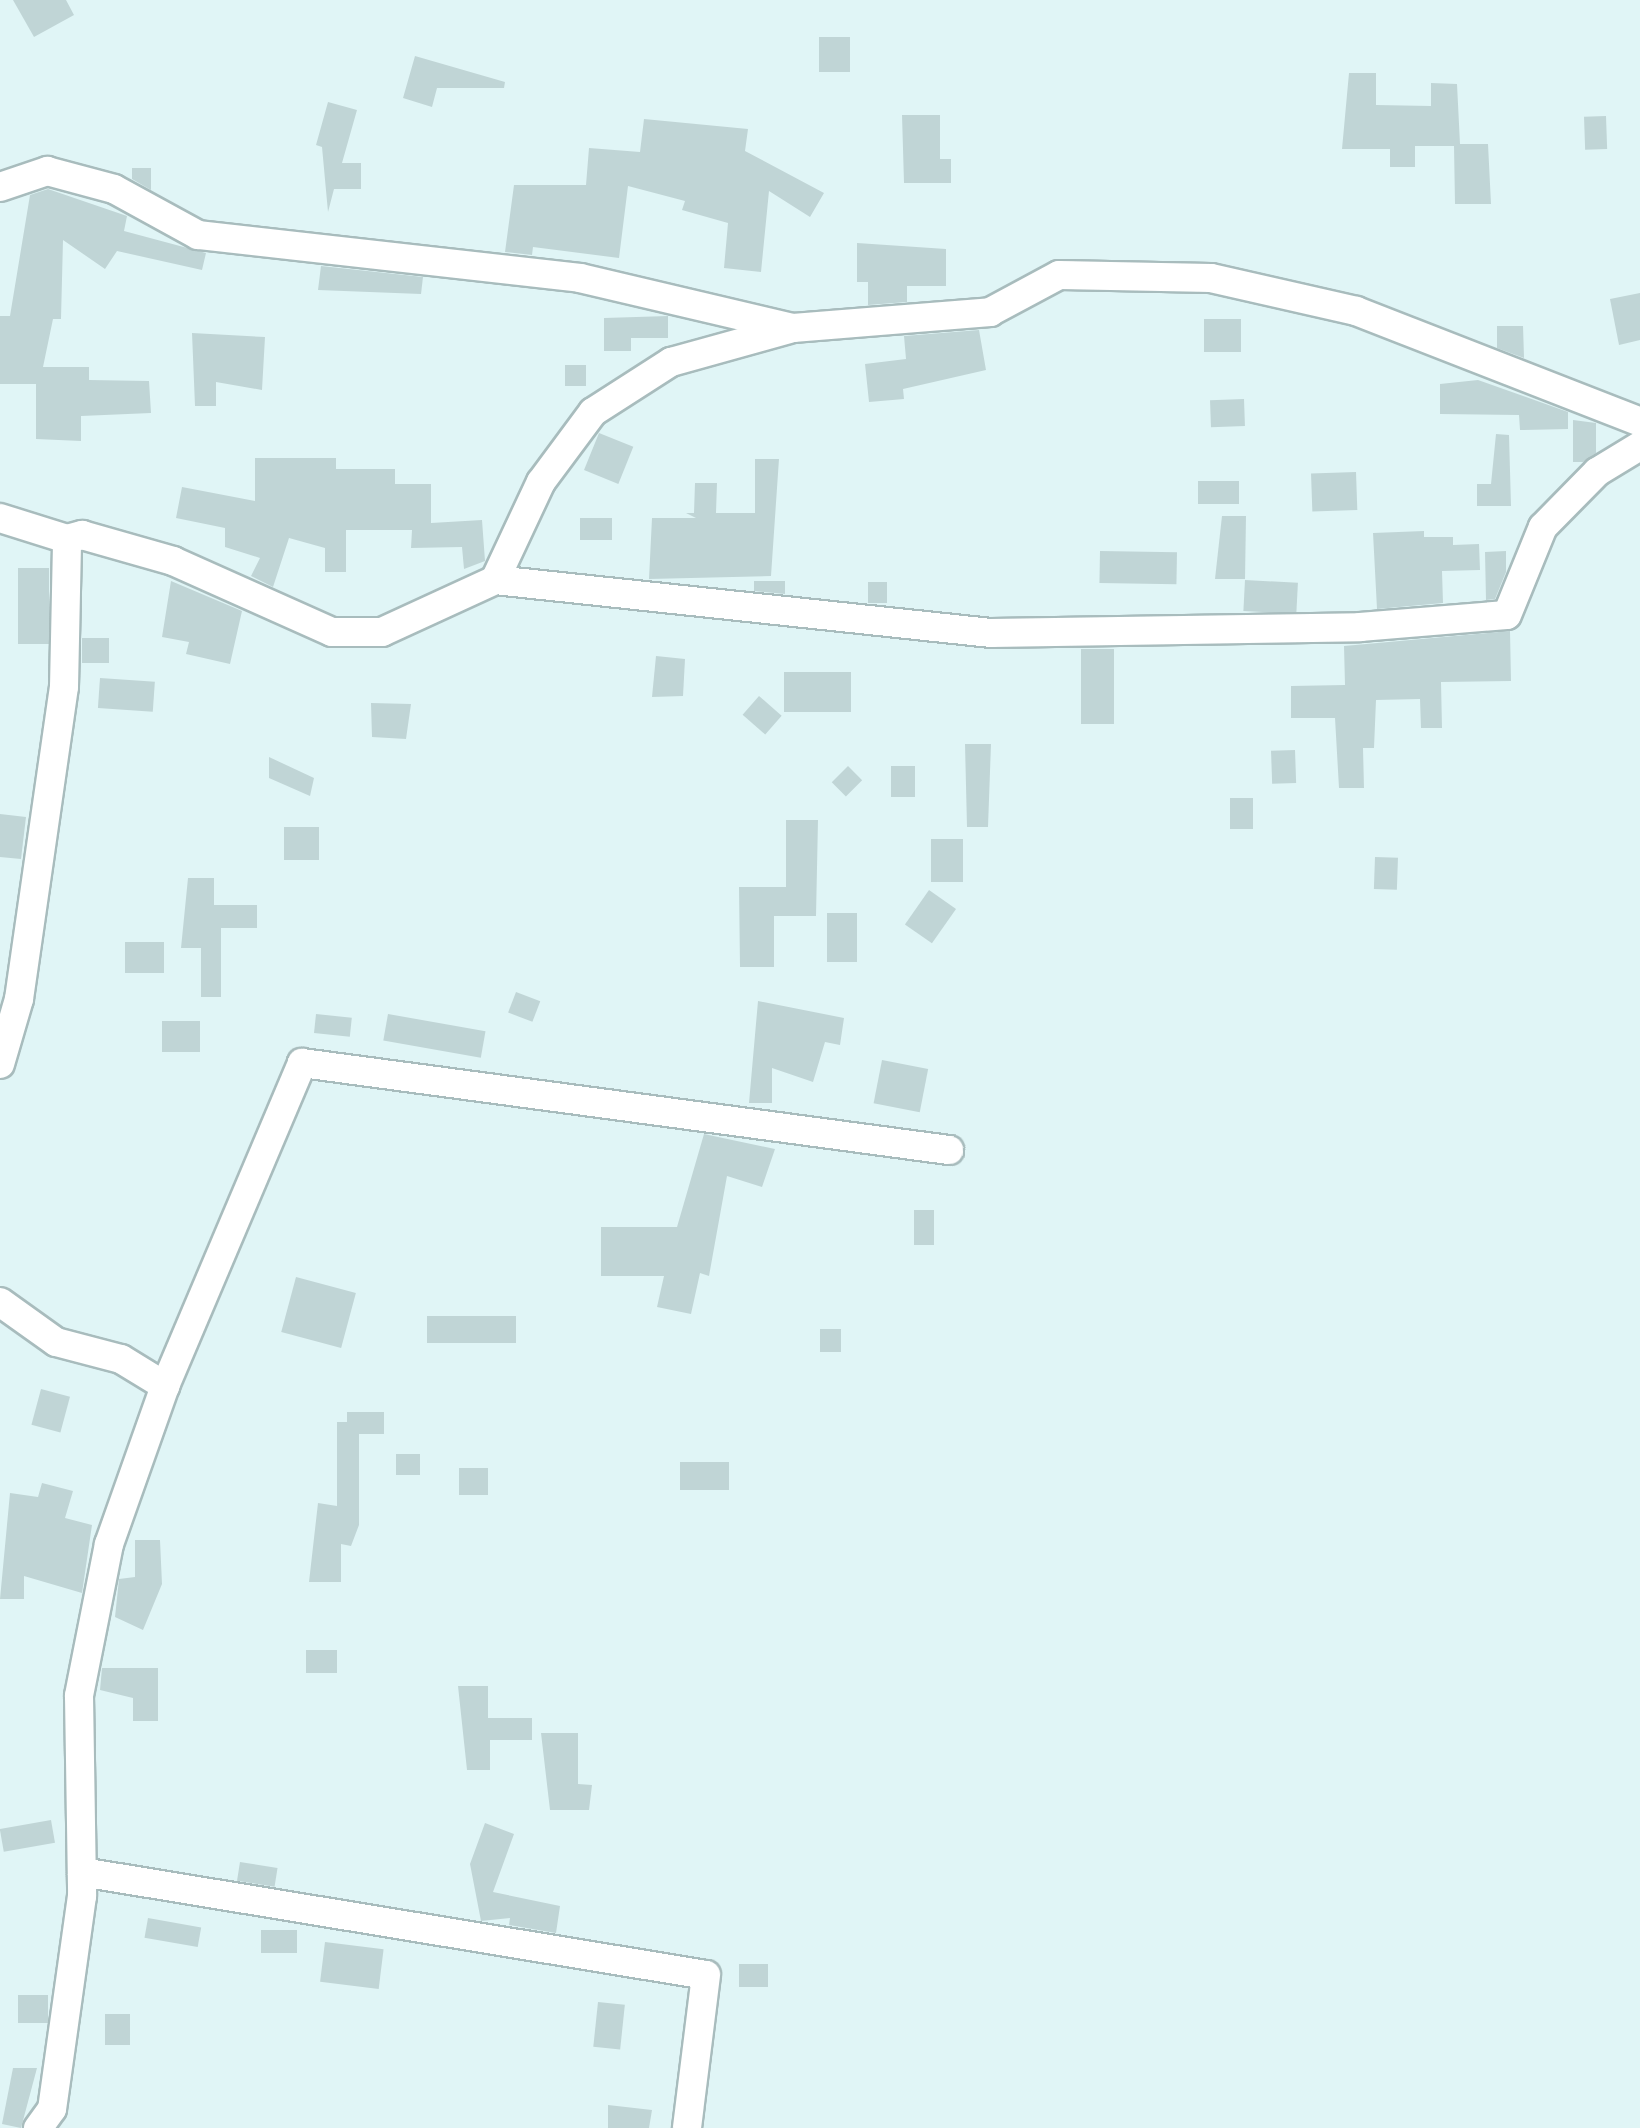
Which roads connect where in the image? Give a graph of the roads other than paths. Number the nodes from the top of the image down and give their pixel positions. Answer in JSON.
{"nodes":[{"id":1,"x":0,"y":187,"type":"edge"},
{"id":2,"x":793,"y":328,"type":"junction"},
{"id":3,"x":1640,"y":422,"type":"edge"},
{"id":4,"x":1640,"y":446,"type":"edge"},
{"id":5,"x":0,"y":518,"type":"edge"},
{"id":6,"x":67,"y":539,"type":"junction"},
{"id":7,"x":495,"y":580,"type":"junction"},
{"id":8,"x":0,"y":1064,"type":"edge"},
{"id":9,"x":949,"y":1150,"type":"dead end"},
{"id":10,"x":0,"y":1302,"type":"edge"},
{"id":11,"x":165,"y":1386,"type":"junction"},
{"id":12,"x":82,"y":1872,"type":"junction"},
{"id":13,"x":38,"y":2128,"type":"edge"},
{"id":14,"x":687,"y":2128,"type":"edge"}],
"edges":[{"from":1,"to":2,"type":"street"},
{"from":2,"to":3,"type":"street"},
{"from":2,"to":7,"type":"street"},
{"from":4,"to":7,"type":"street"},
{"from":5,"to":6,"type":"street"},
{"from":6,"to":7,"type":"street"},
{"from":6,"to":8,"type":"street"},
{"from":9,"to":11,"type":"street"},
{"from":10,"to":11,"type":"street"},
{"from":11,"to":12,"type":"street"},
{"from":12,"to":13,"type":"street"},
{"from":12,"to":14,"type":"street"}]}
